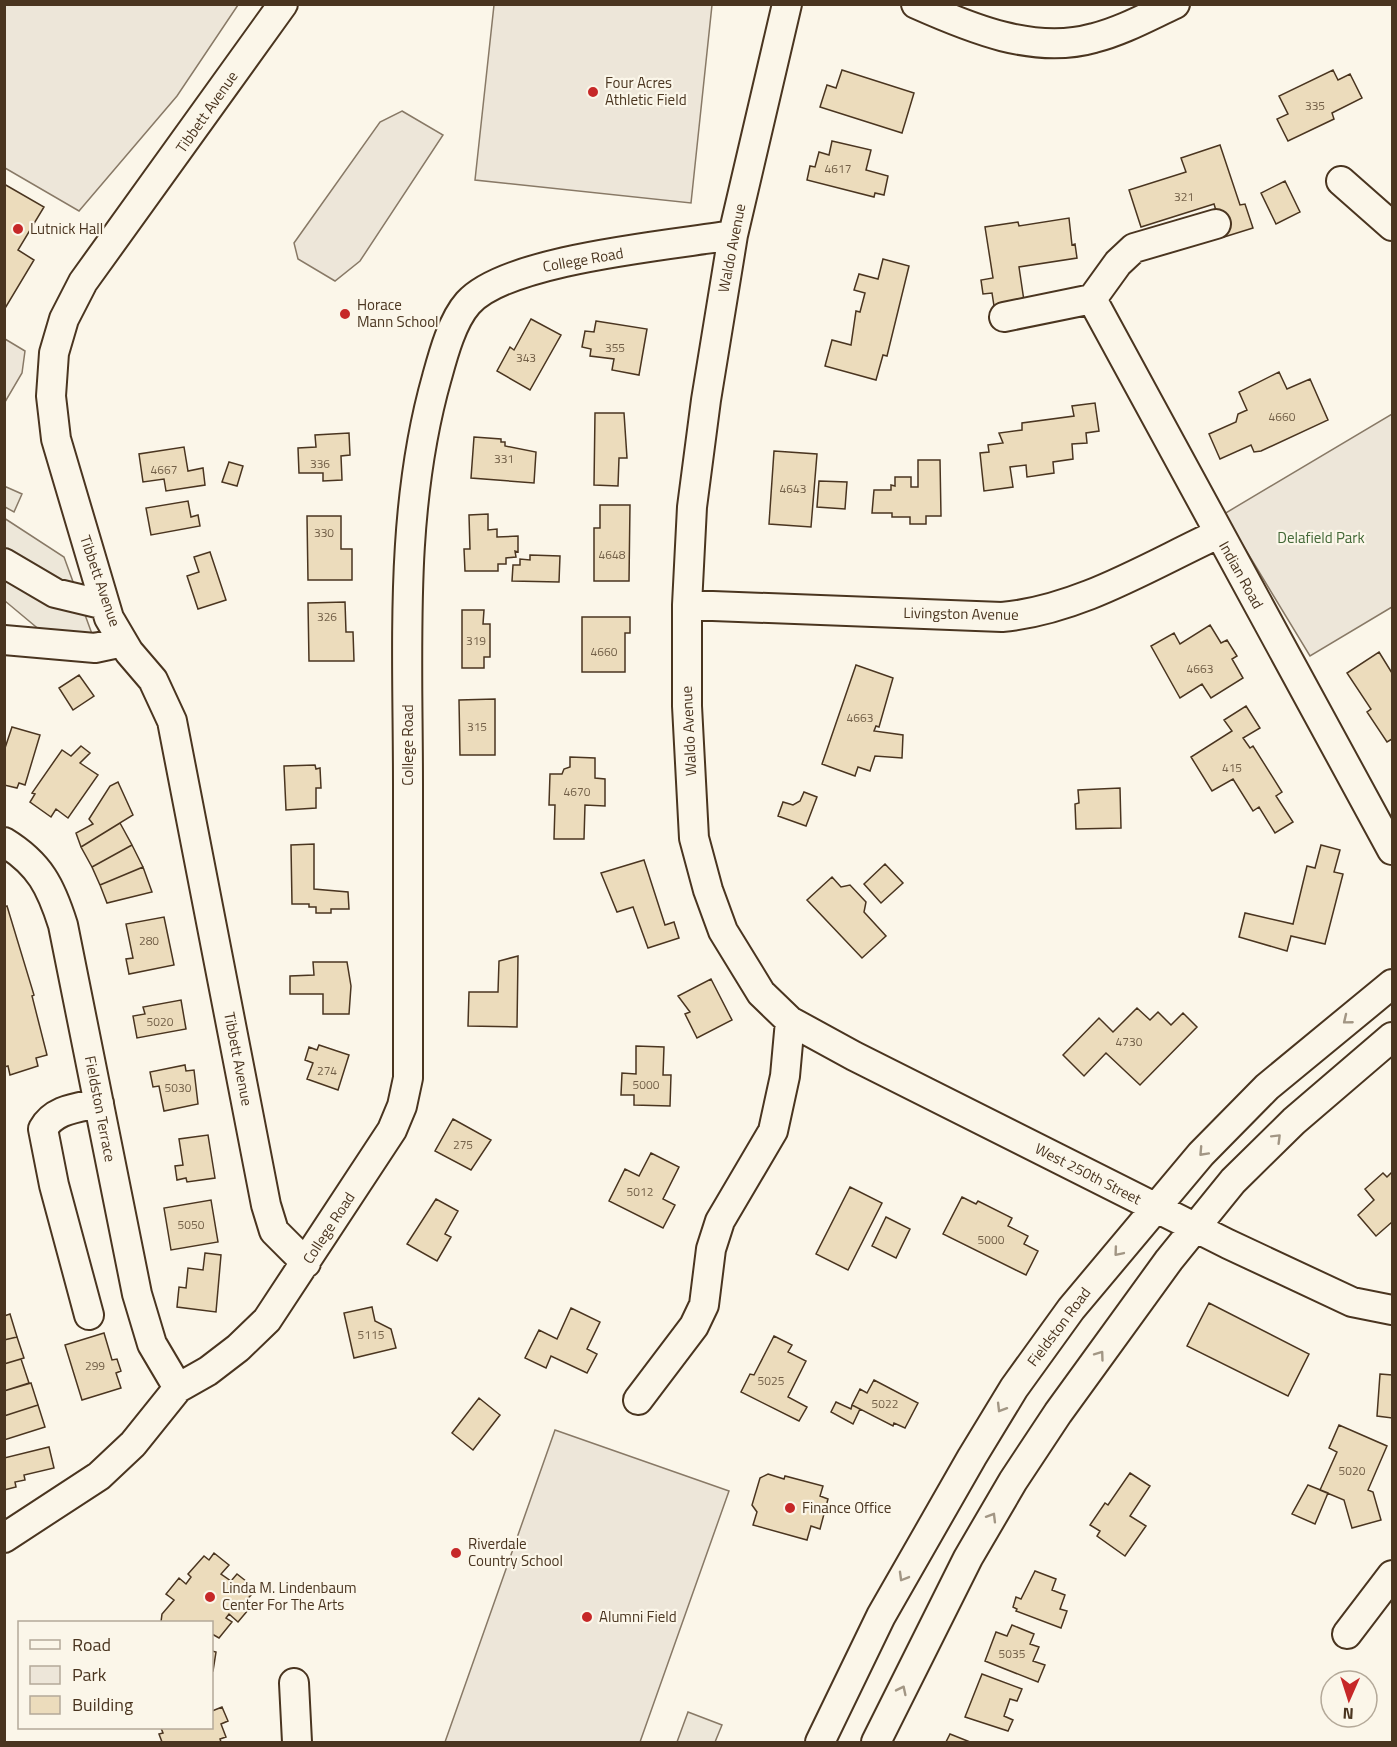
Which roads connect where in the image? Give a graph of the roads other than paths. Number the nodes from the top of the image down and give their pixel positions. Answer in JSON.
{"nodes":[{"id":1,"x":283,"y":4,"type":"edge"},
{"id":2,"x":787,"y":4,"type":"edge"},
{"id":3,"x":916,"y":4,"type":"edge"},
{"id":4,"x":1175,"y":4,"type":"edge"},
{"id":5,"x":1341,"y":181,"type":"dead end"},
{"id":6,"x":1216,"y":224,"type":"dead end"},
{"id":7,"x":1392,"y":225,"type":"edge"},
{"id":8,"x":733,"y":235,"type":"junction"},
{"id":9,"x":1092,"y":299,"type":"junction"},
{"id":10,"x":1004,"y":317,"type":"dead end"},
{"id":11,"x":1218,"y":534,"type":"junction"},
{"id":12,"x":4,"y":563,"type":"edge"},
{"id":13,"x":105,"y":605,"type":"junction"},
{"id":14,"x":687,"y":605,"type":"junction"},
{"id":15,"x":4,"y":640,"type":"edge"},
{"id":16,"x":123,"y":642,"type":"junction"},
{"id":17,"x":4,"y":842,"type":"edge"},
{"id":18,"x":1392,"y":850,"type":"edge"},
{"id":19,"x":1392,"y":984,"type":"edge"},
{"id":20,"x":790,"y":1021,"type":"junction"},
{"id":21,"x":1392,"y":1037,"type":"edge"},
{"id":22,"x":99,"y":1103,"type":"junction"},
{"id":23,"x":1156,"y":1208,"type":"junction"},
{"id":24,"x":1194,"y":1226,"type":"junction"},
{"id":25,"x":306,"y":1263,"type":"junction"},
{"id":26,"x":1392,"y":1310,"type":"edge"},
{"id":27,"x":89,"y":1315,"type":"dead end"},
{"id":28,"x":178,"y":1388,"type":"junction"},
{"id":29,"x":638,"y":1400,"type":"dead end"},
{"id":30,"x":4,"y":1538,"type":"edge"},
{"id":31,"x":1392,"y":1575,"type":"edge"},
{"id":32,"x":1347,"y":1634,"type":"dead end"},
{"id":33,"x":294,"y":1683,"type":"dead end"},
{"id":34,"x":297,"y":1743,"type":"edge"},
{"id":35,"x":820,"y":1743,"type":"edge"},
{"id":36,"x":876,"y":1743,"type":"edge"}],
"edges":[{"from":1,"to":13,"type":"street","name":"Tibbett Avenue"},
{"from":2,"to":8,"type":"street","name":"Waldo Avenue"},
{"from":3,"to":4,"type":"street"},
{"from":5,"to":7,"type":"street"},
{"from":6,"to":9,"type":"street"},
{"from":8,"to":14,"type":"street","name":"Waldo Avenue"},
{"from":8,"to":25,"type":"street","name":"College Road"},
{"from":9,"to":10,"type":"street"},
{"from":9,"to":11,"type":"street","name":"Indian Road"},
{"from":11,"to":14,"type":"street","name":"Livingston Avenue"},
{"from":11,"to":18,"type":"street","name":"Indian Road"},
{"from":12,"to":13,"type":"street"},
{"from":13,"to":16,"type":"street","name":"Tibbett Avenue"},
{"from":14,"to":20,"type":"street","name":"Waldo Avenue"},
{"from":15,"to":16,"type":"street"},
{"from":16,"to":25,"type":"street","name":"Tibbett Avenue"},
{"from":17,"to":22,"type":"street","name":"Fieldston Terrace"},
{"from":19,"to":23,"type":"street","name":"Fieldston Road","one_way":true},
{"from":20,"to":23,"type":"street","name":"West 250th Street"},
{"from":20,"to":29,"type":"street"},
{"from":24,"to":21,"type":"street","one_way":true},
{"from":22,"to":27,"type":"street"},
{"from":22,"to":28,"type":"street","name":"Fieldston Terrace"},
{"from":23,"to":24,"type":"street","name":"West 250th Street"},
{"from":23,"to":35,"type":"street","name":"Fieldston Road","one_way":true},
{"from":24,"to":26,"type":"street","name":"West 250th Street"},
{"from":36,"to":24,"type":"street","one_way":true},
{"from":25,"to":28,"type":"street","name":"College Road"},
{"from":28,"to":30,"type":"street"},
{"from":31,"to":32,"type":"street"},
{"from":33,"to":34,"type":"street"}]}
